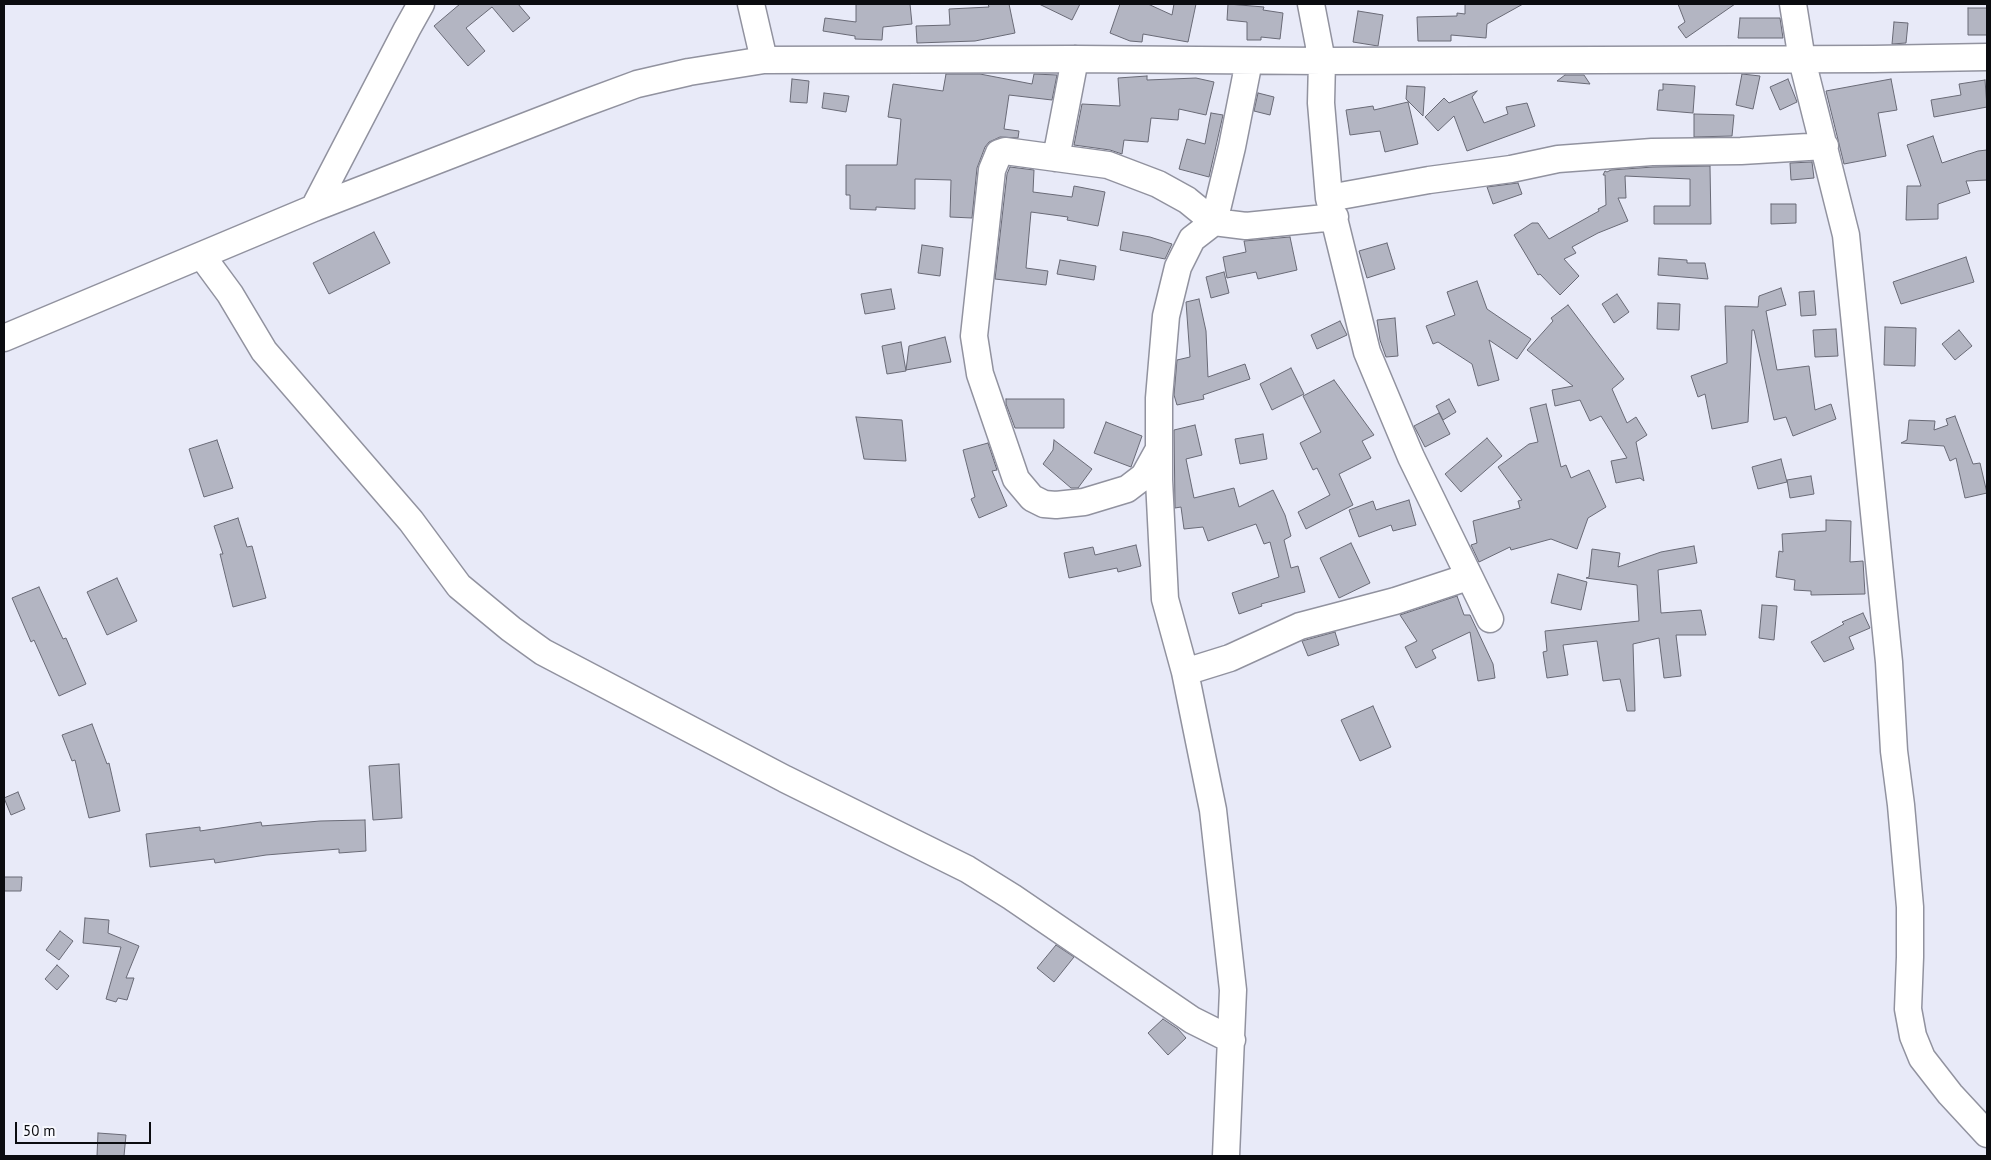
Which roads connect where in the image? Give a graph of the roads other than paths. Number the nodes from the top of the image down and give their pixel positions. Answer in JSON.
{"nodes":[{"id":1,"x":421,"y":4,"type":"edge"},
{"id":2,"x":751,"y":4,"type":"edge"},
{"id":3,"x":1311,"y":4,"type":"edge"},
{"id":4,"x":1793,"y":4,"type":"edge"},
{"id":5,"x":1987,"y":57,"type":"edge"},
{"id":6,"x":1076,"y":58,"type":"junction"},
{"id":7,"x":764,"y":60,"type":"junction"},
{"id":8,"x":1802,"y":60,"type":"junction"},
{"id":9,"x":1249,"y":61,"type":"junction"},
{"id":10,"x":1322,"y":61,"type":"junction"},
{"id":11,"x":1825,"y":146,"type":"junction"},
{"id":12,"x":1056,"y":158,"type":"junction"},
{"id":13,"x":314,"y":208,"type":"junction"},
{"id":14,"x":1332,"y":208,"type":"junction"},
{"id":15,"x":1214,"y":222,"type":"junction"},
{"id":16,"x":202,"y":256,"type":"junction"},
{"id":17,"x":4,"y":338,"type":"edge"},
{"id":18,"x":1159,"y":449,"type":"junction"},
{"id":19,"x":1468,"y":577,"type":"junction"},
{"id":20,"x":1490,"y":619,"type":"dead end"},
{"id":21,"x":1185,"y":672,"type":"junction"},
{"id":22,"x":1232,"y":1040,"type":"junction"},
{"id":23,"x":1987,"y":1134,"type":"edge"},
{"id":24,"x":1226,"y":1156,"type":"edge"}],
"edges":[{"from":1,"to":13,"type":"street"},
{"from":2,"to":7,"type":"street"},
{"from":3,"to":10,"type":"street"},
{"from":4,"to":8,"type":"street"},
{"from":5,"to":8,"type":"street"},
{"from":6,"to":7,"type":"street"},
{"from":6,"to":9,"type":"street"},
{"from":6,"to":12,"type":"street"},
{"from":7,"to":13,"type":"street"},
{"from":8,"to":10,"type":"street"},
{"from":8,"to":11,"type":"street"},
{"from":9,"to":10,"type":"street"},
{"from":9,"to":15,"type":"street"},
{"from":10,"to":14,"type":"street"},
{"from":11,"to":14,"type":"street"},
{"from":11,"to":23,"type":"street"},
{"from":12,"to":15,"type":"street"},
{"from":12,"to":18,"type":"street"},
{"from":13,"to":16,"type":"street"},
{"from":14,"to":15,"type":"street"},
{"from":14,"to":19,"type":"street"},
{"from":15,"to":18,"type":"street"},
{"from":16,"to":17,"type":"street"},
{"from":16,"to":22,"type":"street"},
{"from":18,"to":21,"type":"street"},
{"from":19,"to":20,"type":"street"},
{"from":19,"to":21,"type":"street"},
{"from":21,"to":22,"type":"street"},
{"from":22,"to":24,"type":"street"}]}
